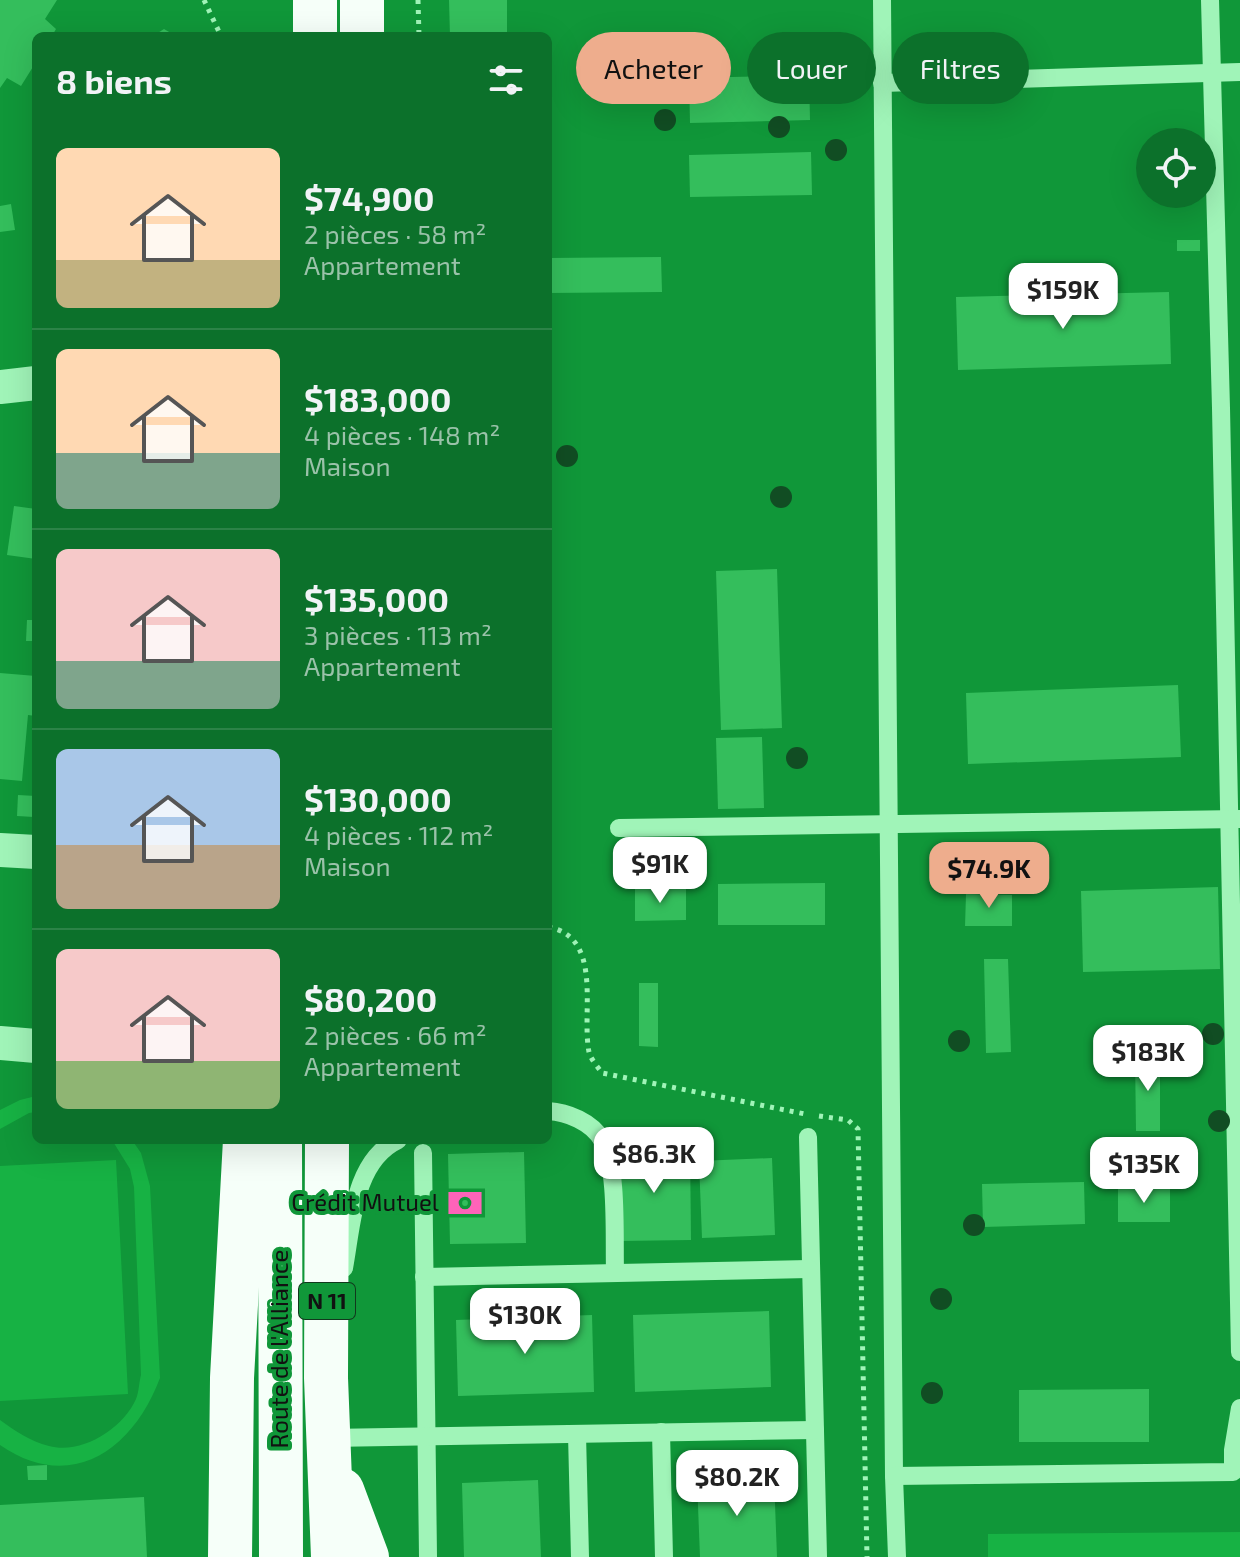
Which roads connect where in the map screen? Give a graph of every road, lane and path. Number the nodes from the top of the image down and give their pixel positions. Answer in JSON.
{"nodes":[{"id":1,"x":204,"y":0,"type":"edge"},
{"id":2,"x":315,"y":0,"type":"edge"},
{"id":3,"x":362,"y":0,"type":"edge"},
{"id":4,"x":418,"y":0,"type":"edge"},
{"id":5,"x":882,"y":0,"type":"edge"},
{"id":6,"x":1210,"y":0,"type":"edge"},
{"id":7,"x":219,"y":32,"type":"edge"},
{"id":8,"x":315,"y":32,"type":"edge"},
{"id":9,"x":362,"y":32,"type":"edge"},
{"id":10,"x":419,"y":32,"type":"edge"},
{"id":11,"x":1240,"y":72,"type":"edge"},
{"id":12,"x":1211,"y":73,"type":"junction"},
{"id":13,"x":882,"y":83,"type":"junction"},
{"id":14,"x":32,"y":383,"type":"edge"},
{"id":15,"x":0,"y":387,"type":"edge"},
{"id":16,"x":1231,"y":408,"type":"edge"},
{"id":17,"x":1235,"y":819,"type":"edge"},
{"id":18,"x":888,"y":823,"type":"junction"},
{"id":19,"x":619,"y":828,"type":"dead end"},
{"id":20,"x":0,"y":850,"type":"edge"},
{"id":21,"x":32,"y":852,"type":"edge"},
{"id":22,"x":552,"y":928,"type":"edge"},
{"id":23,"x":0,"y":1043,"type":"edge"},
{"id":24,"x":32,"y":1046,"type":"edge"},
{"id":25,"x":552,"y":1112,"type":"edge"},
{"id":26,"x":808,"y":1137,"type":"dead end"},
{"id":27,"x":245,"y":1144,"type":"edge"},
{"id":28,"x":280,"y":1144,"type":"edge"},
{"id":29,"x":327,"y":1144,"type":"edge"},
{"id":30,"x":390,"y":1144,"type":"edge"},
{"id":31,"x":423,"y":1153,"type":"dead end"},
{"id":32,"x":809,"y":1269,"type":"junction"},
{"id":33,"x":615,"y":1271,"type":"junction"},
{"id":34,"x":424,"y":1277,"type":"junction"},
{"id":35,"x":1240,"y":1352,"type":"edge"},
{"id":36,"x":326,"y":1378,"type":"junction"},
{"id":37,"x":1240,"y":1408,"type":"edge"},
{"id":38,"x":815,"y":1430,"type":"junction"},
{"id":39,"x":661,"y":1432,"type":"junction"},
{"id":40,"x":577,"y":1434,"type":"junction"},
{"id":41,"x":427,"y":1435,"type":"junction"},
{"id":42,"x":330,"y":1450,"type":"junction"},
{"id":43,"x":894,"y":1476,"type":"junction"},
{"id":44,"x":230,"y":1557,"type":"edge"},
{"id":45,"x":281,"y":1557,"type":"edge"},
{"id":46,"x":333,"y":1557,"type":"edge"},
{"id":47,"x":367,"y":1557,"type":"edge"},
{"id":48,"x":428,"y":1557,"type":"edge"},
{"id":49,"x":580,"y":1557,"type":"edge"},
{"id":50,"x":664,"y":1557,"type":"edge"},
{"id":51,"x":818,"y":1557,"type":"edge"},
{"id":52,"x":867,"y":1557,"type":"edge"},
{"id":53,"x":897,"y":1557,"type":"edge"}],
"edges":[{"from":1,"to":7,"type":"path"},
{"from":2,"to":8,"type":"highway"},
{"from":3,"to":9,"type":"highway"},
{"from":4,"to":10,"type":"path"},
{"from":5,"to":13,"type":"lane"},
{"from":6,"to":12,"type":"lane"},
{"from":11,"to":12,"type":"lane"},
{"from":12,"to":13,"type":"lane"},
{"from":12,"to":16,"type":"lane"},
{"from":13,"to":18,"type":"lane"},
{"from":14,"to":15,"type":"street"},
{"from":16,"to":17,"type":"lane"},
{"from":17,"to":18,"type":"lane"},
{"from":17,"to":35,"type":"lane"},
{"from":18,"to":19,"type":"lane"},
{"from":18,"to":43,"type":"lane"},
{"from":20,"to":21,"type":"street"},
{"from":22,"to":52,"type":"path"},
{"from":23,"to":24,"type":"street"},
{"from":25,"to":33,"type":"lane"},
{"from":26,"to":32,"type":"lane"},
{"from":27,"to":44,"type":"highway"},
{"from":28,"to":45,"type":"highway","name":"Route de l'Alliance","number":"N 11"},
{"from":29,"to":36,"type":"highway","name":"Route de l'Alliance","number":"N 11"},
{"from":30,"to":36,"type":"lane"},
{"from":31,"to":34,"type":"lane"},
{"from":32,"to":33,"type":"lane"},
{"from":32,"to":38,"type":"lane"},
{"from":33,"to":34,"type":"lane"},
{"from":34,"to":41,"type":"lane"},
{"from":36,"to":42,"type":"highway","name":"Route de l'Alliance","number":"N 11"},
{"from":37,"to":43,"type":"lane"},
{"from":38,"to":39,"type":"lane"},
{"from":38,"to":51,"type":"lane"},
{"from":39,"to":40,"type":"lane"},
{"from":39,"to":50,"type":"lane"},
{"from":40,"to":41,"type":"lane"},
{"from":40,"to":49,"type":"lane"},
{"from":41,"to":42,"type":"lane"},
{"from":41,"to":48,"type":"lane"},
{"from":42,"to":46,"type":"highway","name":"Route de l'Alliance","number":"N 11"},
{"from":42,"to":47,"type":"highway"},
{"from":43,"to":53,"type":"lane"}]}
